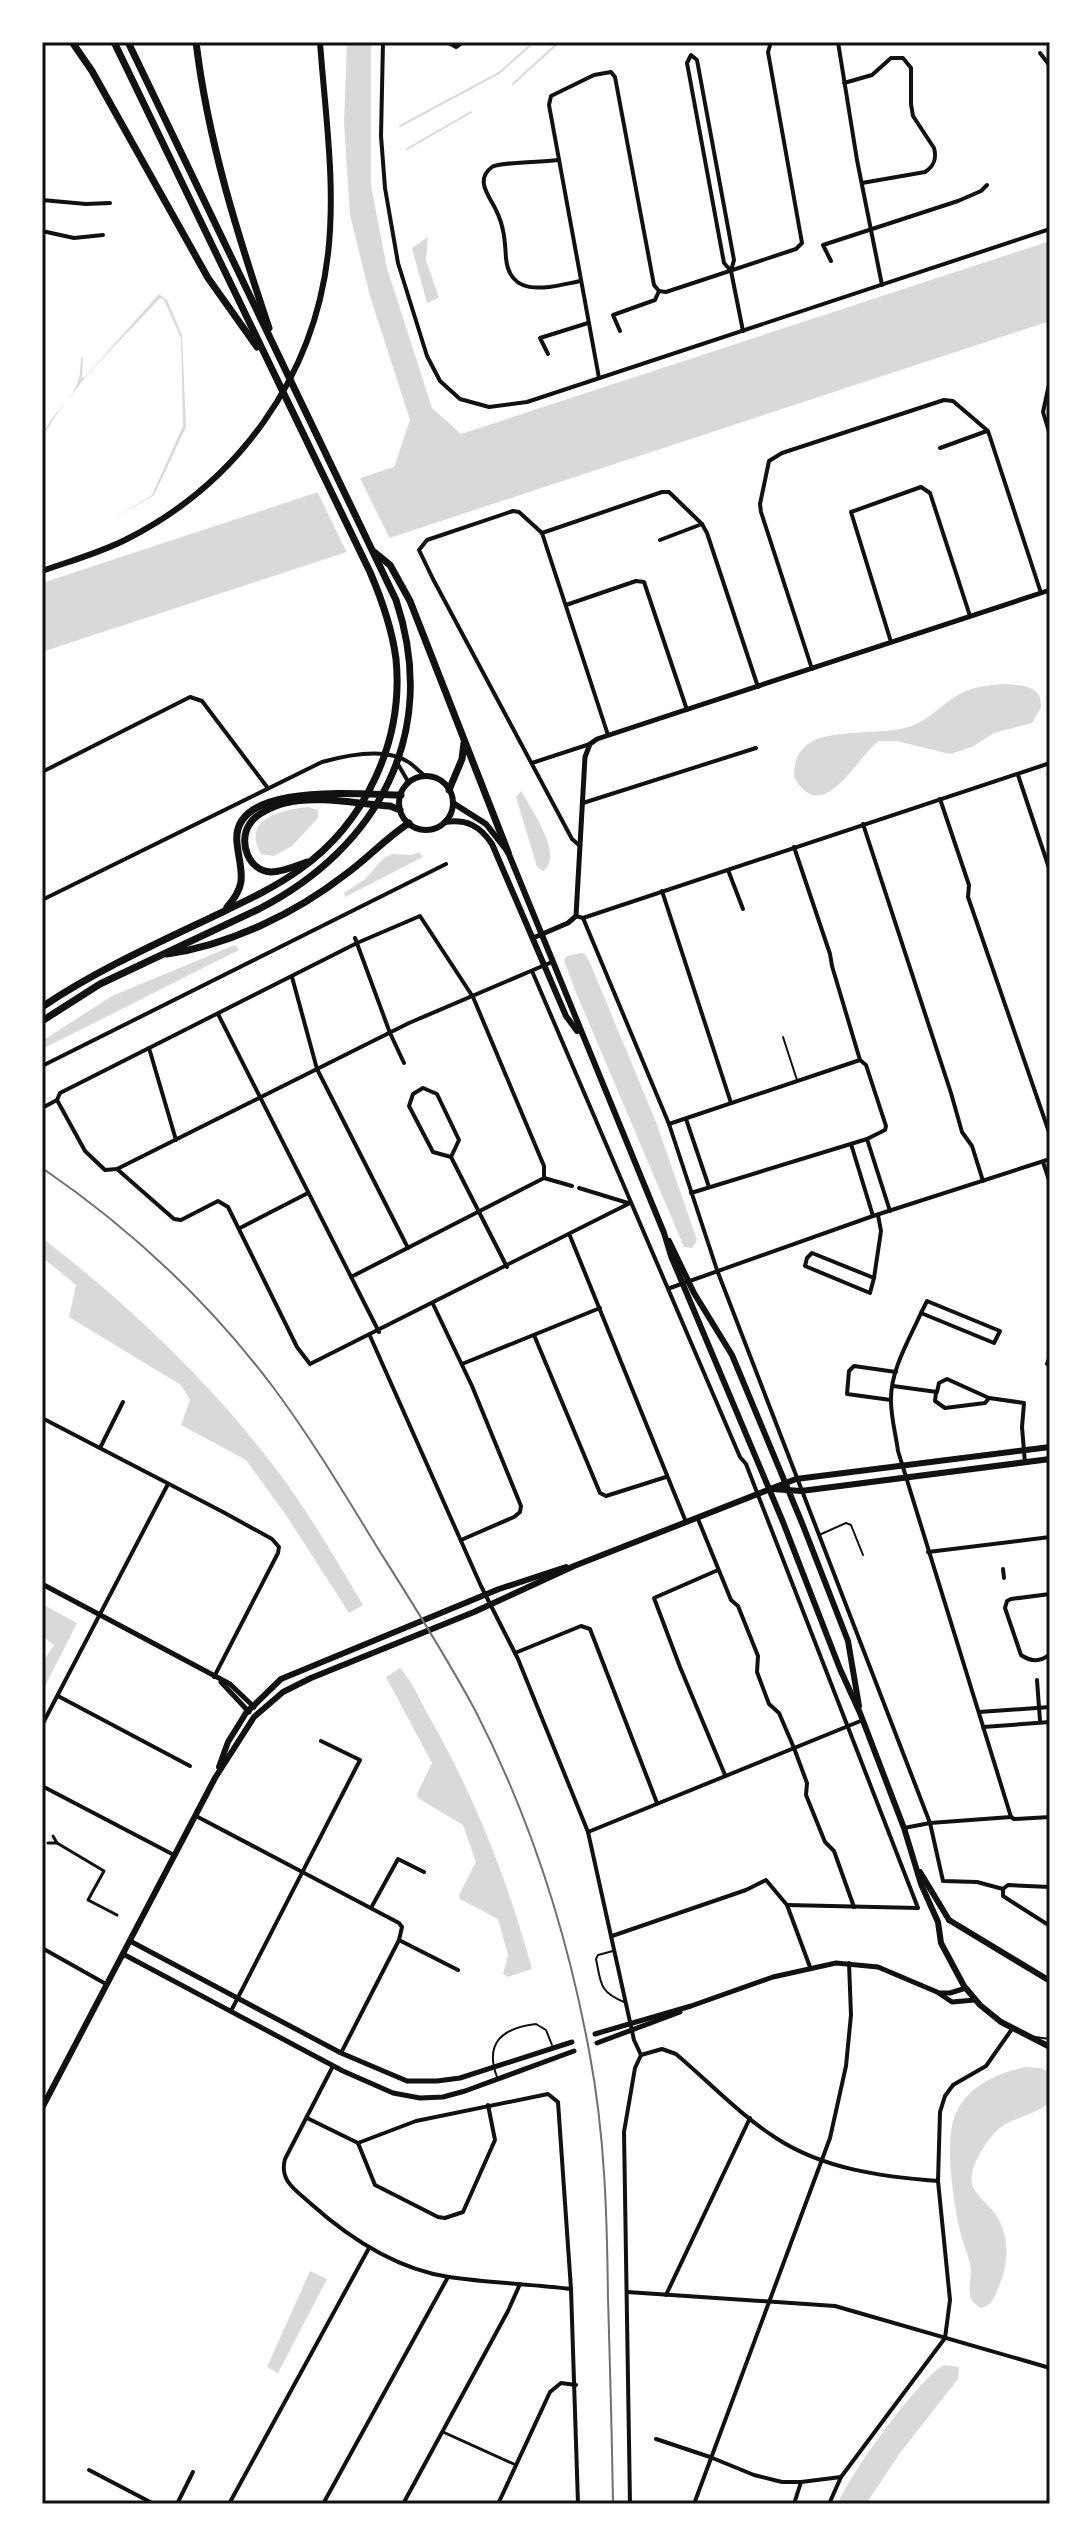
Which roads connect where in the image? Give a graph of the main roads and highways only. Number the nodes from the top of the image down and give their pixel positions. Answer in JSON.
{"nodes":[{"id":1,"x":72,"y":42,"type":"edge"},
{"id":2,"x":114,"y":42,"type":"edge"},
{"id":3,"x":128,"y":42,"type":"edge"},
{"id":4,"x":196,"y":42,"type":"edge"},
{"id":5,"x":320,"y":42,"type":"edge"},
{"id":6,"x":280,"y":360,"type":"junction"},
{"id":7,"x":269,"y":362,"type":"junction"},
{"id":8,"x":385,"y":567,"type":"junction"},
{"id":9,"x":42,"y":571,"type":"edge"},
{"id":10,"x":464,"y":740,"type":"junction"},
{"id":11,"x":449,"y":790,"type":"junction"},
{"id":12,"x":401,"y":795,"type":"junction"},
{"id":13,"x":453,"y":803,"type":"junction"},
{"id":14,"x":400,"y":810,"type":"junction"},
{"id":15,"x":445,"y":822,"type":"junction"},
{"id":16,"x":409,"y":823,"type":"junction"},
{"id":17,"x":508,"y":852,"type":"junction"},
{"id":18,"x":313,"y":860,"type":"junction"},
{"id":19,"x":222,"y":912,"type":"junction"},
{"id":20,"x":157,"y":956,"type":"junction"},
{"id":21,"x":42,"y":1007,"type":"edge"},
{"id":22,"x":42,"y":1021,"type":"edge"},
{"id":23,"x":582,"y":1037,"type":"junction"},
{"id":24,"x":686,"y":1282,"type":"junction"},
{"id":25,"x":1050,"y":1447,"type":"edge"},
{"id":26,"x":1050,"y":1459,"type":"edge"},
{"id":27,"x":787,"y":1486,"type":"junction"},
{"id":28,"x":770,"y":1489,"type":"junction"},
{"id":29,"x":574,"y":1566,"type":"junction"},
{"id":30,"x":861,"y":1717,"type":"junction"},
{"id":31,"x":215,"y":1778,"type":"junction"},
{"id":32,"x":918,"y":1868,"type":"junction"},
{"id":33,"x":949,"y":1920,"type":"junction"},
{"id":34,"x":939,"y":1927,"type":"junction"},
{"id":35,"x":1050,"y":1981,"type":"edge"},
{"id":36,"x":1050,"y":2047,"type":"edge"},
{"id":37,"x":42,"y":2108,"type":"edge"}],
"edges":[{"from":1,"to":7,"type":"highway"},
{"from":2,"to":7,"type":"highway"},
{"from":3,"to":6,"type":"highway"},
{"from":4,"to":6,"type":"highway"},
{"from":5,"to":9,"type":"main road"},
{"from":6,"to":8,"type":"highway"},
{"from":7,"to":18,"type":"highway"},
{"from":8,"to":10,"type":"highway"},
{"from":8,"to":20,"type":"highway"},
{"from":10,"to":11,"type":"highway"},
{"from":10,"to":17,"type":"highway"},
{"from":11,"to":12,"type":"main road"},
{"from":11,"to":13,"type":"main road"},
{"from":12,"to":14,"type":"main road"},
{"from":12,"to":19,"type":"highway"},
{"from":13,"to":15,"type":"main road"},
{"from":13,"to":17,"type":"main road"},
{"from":14,"to":16,"type":"main road"},
{"from":14,"to":18,"type":"highway"},
{"from":15,"to":16,"type":"main road"},
{"from":15,"to":23,"type":"main road"},
{"from":16,"to":20,"type":"highway"},
{"from":17,"to":23,"type":"main road"},
{"from":18,"to":19,"type":"highway"},
{"from":19,"to":21,"type":"highway"},
{"from":20,"to":22,"type":"highway"},
{"from":23,"to":24,"type":"main road"},
{"from":24,"to":27,"type":"main road"},
{"from":24,"to":28,"type":"main road"},
{"from":25,"to":27,"type":"main road"},
{"from":26,"to":27,"type":"main road"},
{"from":27,"to":28,"type":"main road"},
{"from":27,"to":30,"type":"main road"},
{"from":28,"to":29,"type":"main road"},
{"from":28,"to":30,"type":"main road"},
{"from":29,"to":31,"type":"main road"},
{"from":29,"to":31,"type":"main road"},
{"from":30,"to":32,"type":"main road"},
{"from":31,"to":37,"type":"main road"},
{"from":32,"to":33,"type":"main road"},
{"from":32,"to":34,"type":"main road"},
{"from":33,"to":34,"type":"main road"},
{"from":33,"to":35,"type":"main road"},
{"from":34,"to":36,"type":"main road"}]}
